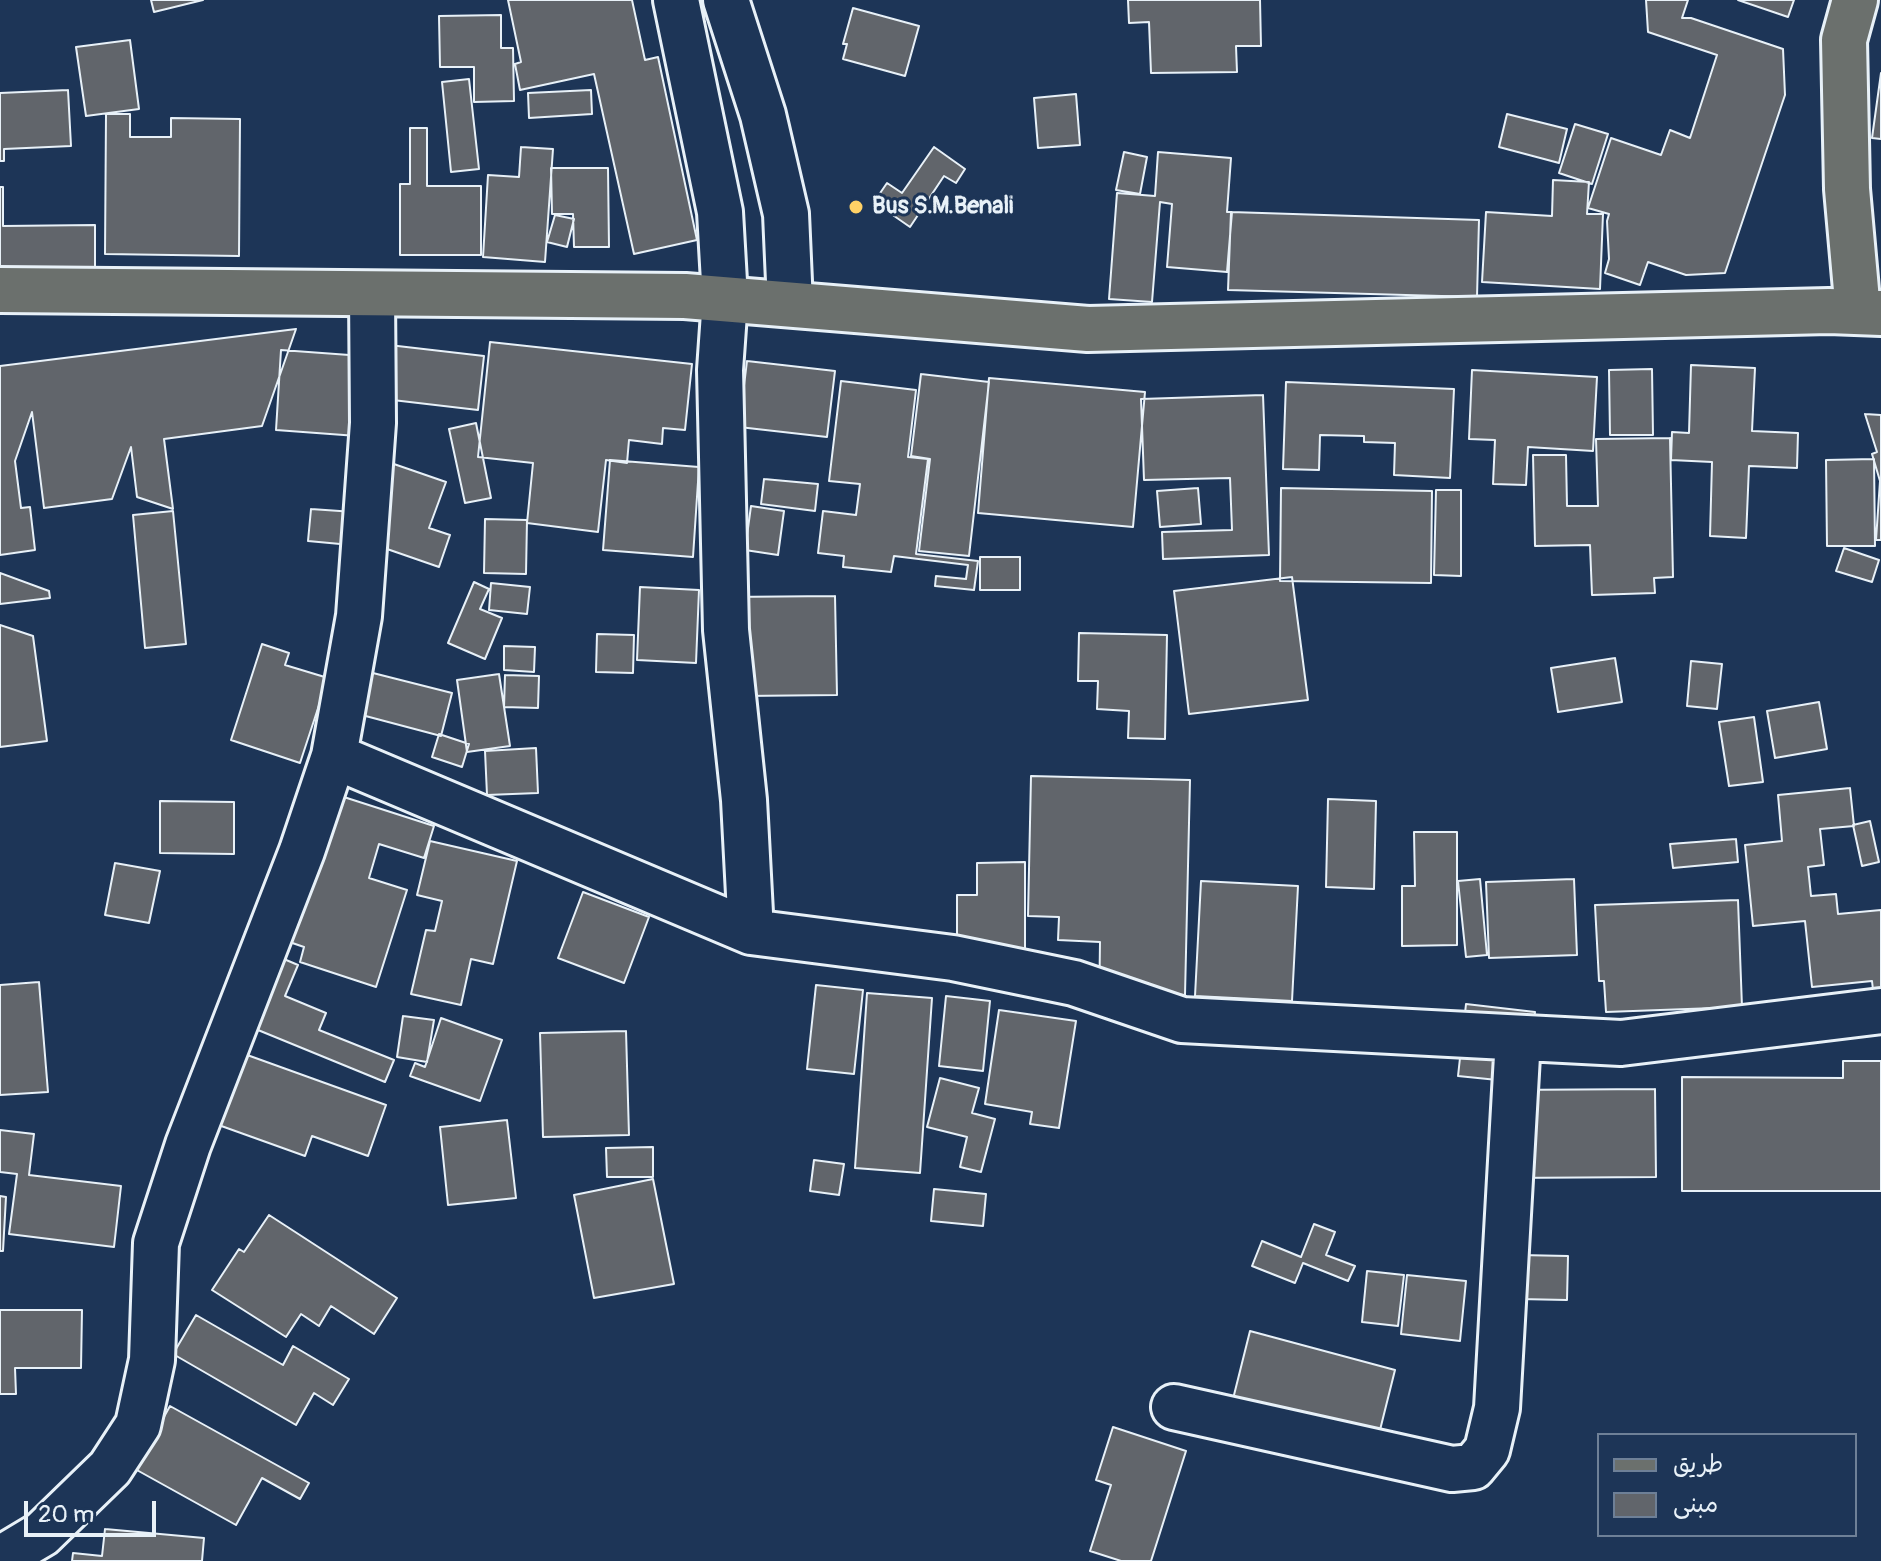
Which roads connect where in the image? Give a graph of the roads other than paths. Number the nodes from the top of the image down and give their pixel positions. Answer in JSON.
{"nodes":[{"id":1,"x":676,"y":0,"type":"edge"},
{"id":2,"x":726,"y":0,"type":"edge"},
{"id":3,"x":1855,"y":0,"type":"edge"},
{"id":4,"x":0,"y":290,"type":"edge"},
{"id":5,"x":372,"y":294,"type":"junction"},
{"id":6,"x":725,"y":299,"type":"junction"},
{"id":7,"x":790,"y":304,"type":"junction"},
{"id":8,"x":1869,"y":312,"type":"edge"},
{"id":9,"x":334,"y":756,"type":"junction"},
{"id":10,"x":751,"y":932,"type":"junction"},
{"id":11,"x":1881,"y":1011,"type":"edge"},
{"id":12,"x":1518,"y":1038,"type":"junction"},
{"id":13,"x":1174,"y":1407,"type":"dead end"},
{"id":14,"x":0,"y":1559,"type":"edge"}],
"edges":[{"from":1,"to":6,"type":"street"},
{"from":2,"to":7,"type":"street"},
{"from":3,"to":8,"type":"main road"},
{"from":4,"to":5,"type":"main road"},
{"from":5,"to":6,"type":"main road"},
{"from":5,"to":9,"type":"street"},
{"from":6,"to":7,"type":"main road"},
{"from":6,"to":10,"type":"street"},
{"from":7,"to":8,"type":"main road"},
{"from":9,"to":10,"type":"street"},
{"from":9,"to":14,"type":"street"},
{"from":10,"to":12,"type":"street"},
{"from":11,"to":12,"type":"street"},
{"from":12,"to":13,"type":"street"}]}
